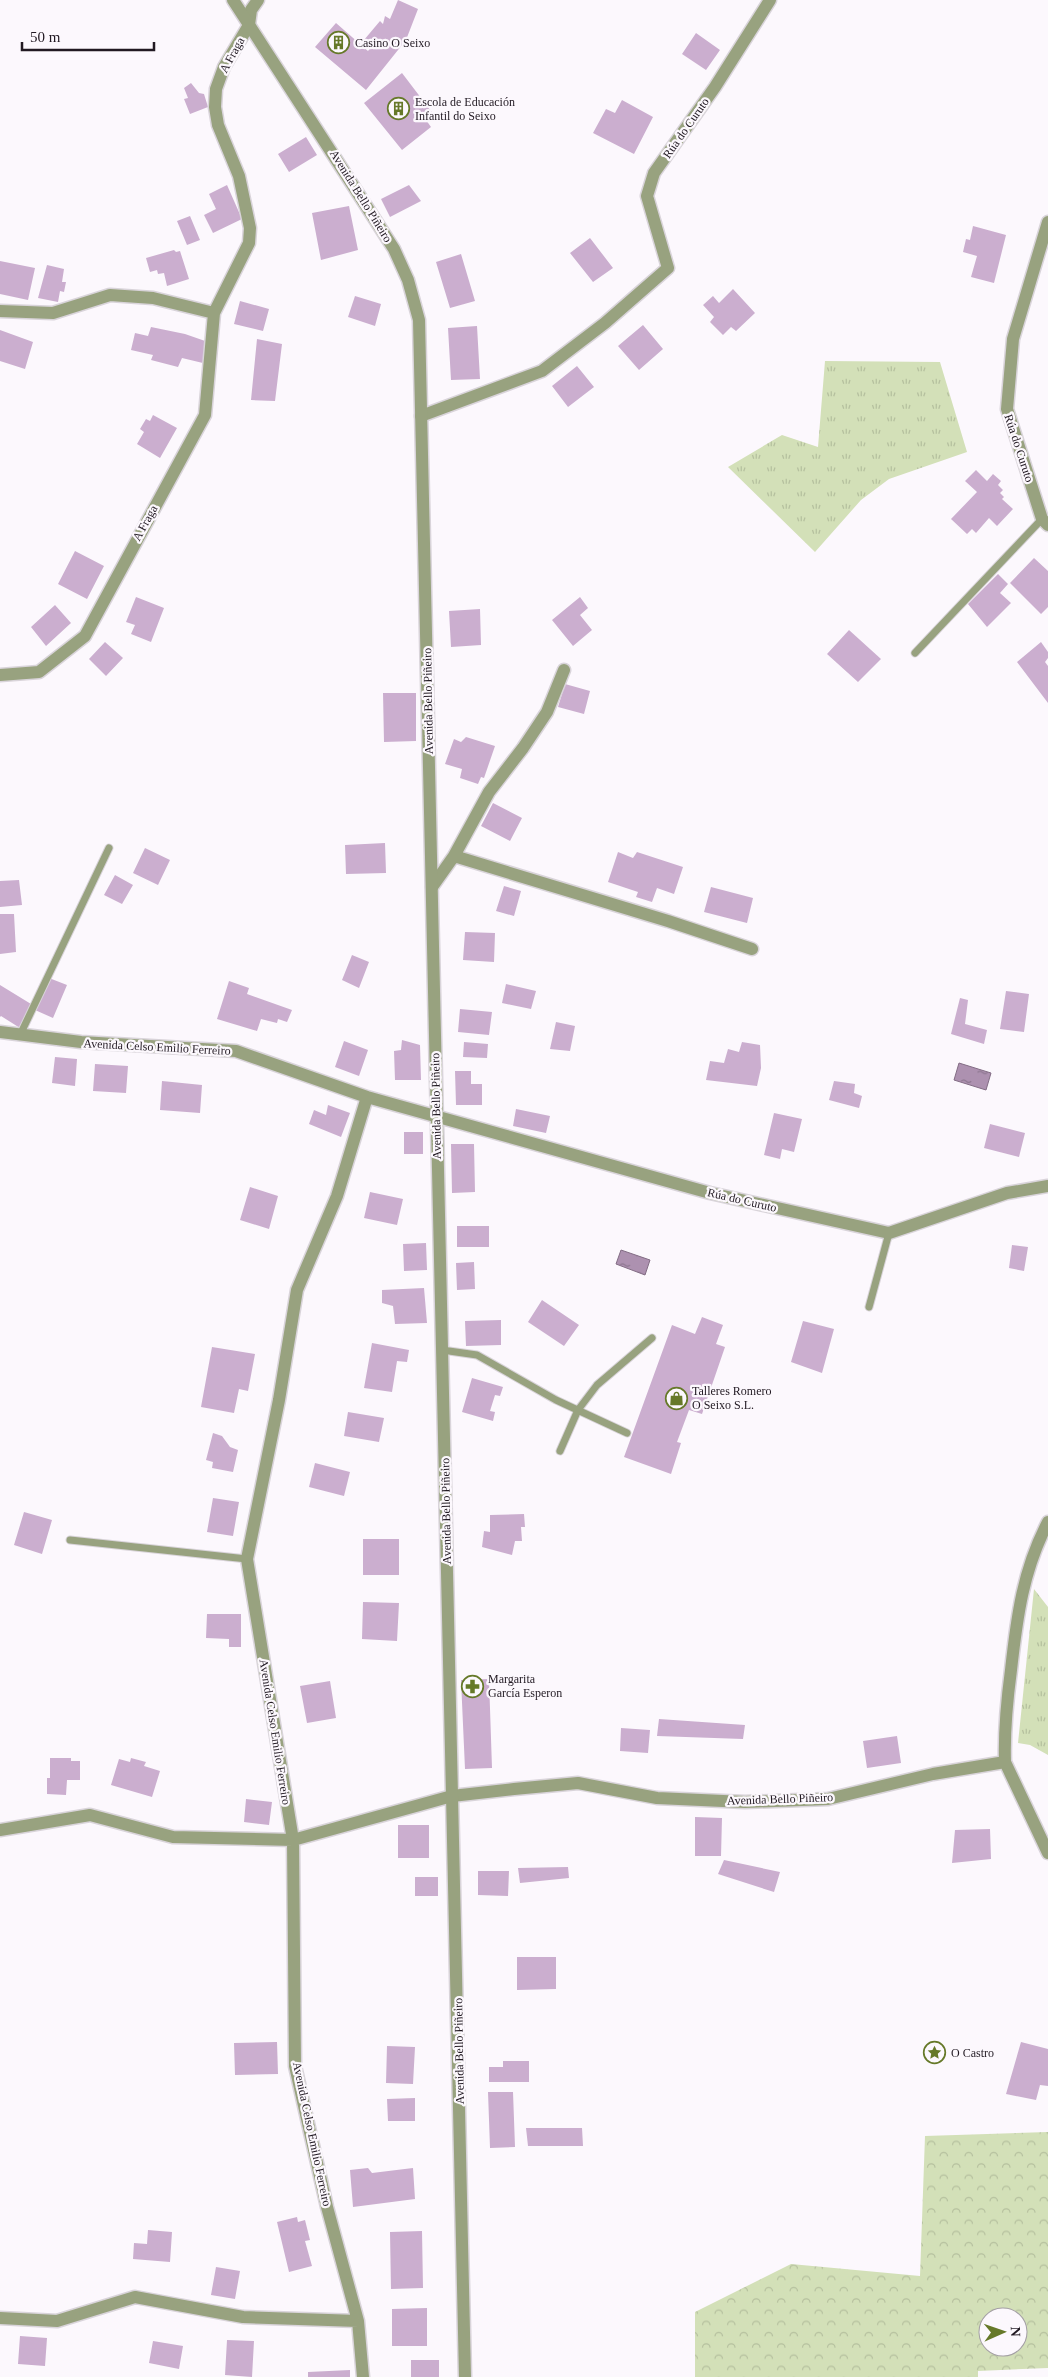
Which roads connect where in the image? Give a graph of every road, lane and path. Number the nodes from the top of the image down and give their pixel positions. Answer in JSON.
{"nodes":[{"id":1,"x":233,"y":0,"type":"edge"},
{"id":2,"x":258,"y":0,"type":"edge"},
{"id":3,"x":770,"y":0,"type":"edge"},
{"id":4,"x":249,"y":25,"type":"junction"},
{"id":5,"x":1048,"y":222,"type":"edge"},
{"id":6,"x":0,"y":311,"type":"edge"},
{"id":7,"x":214,"y":313,"type":"junction"},
{"id":8,"x":422,"y":416,"type":"junction"},
{"id":9,"x":1045,"y":522,"type":"edge"},
{"id":10,"x":915,"y":653,"type":"dead end"},
{"id":11,"x":564,"y":670,"type":"dead end"},
{"id":12,"x":0,"y":675,"type":"edge"},
{"id":13,"x":109,"y":848,"type":"dead end"},
{"id":14,"x":454,"y":856,"type":"junction"},
{"id":15,"x":432,"y":887,"type":"junction"},
{"id":16,"x":752,"y":949,"type":"dead end"},
{"id":17,"x":0,"y":1032,"type":"edge"},
{"id":18,"x":20,"y":1035,"type":"junction"},
{"id":19,"x":366,"y":1097,"type":"junction"},
{"id":20,"x":436,"y":1116,"type":"junction"},
{"id":21,"x":1048,"y":1186,"type":"edge"},
{"id":22,"x":889,"y":1233,"type":"junction"},
{"id":23,"x":869,"y":1307,"type":"dead end"},
{"id":24,"x":652,"y":1338,"type":"dead end"},
{"id":25,"x":442,"y":1350,"type":"junction"},
{"id":26,"x":578,"y":1410,"type":"junction"},
{"id":27,"x":627,"y":1433,"type":"dead end"},
{"id":28,"x":560,"y":1451,"type":"dead end"},
{"id":29,"x":1048,"y":1522,"type":"edge"},
{"id":30,"x":70,"y":1540,"type":"dead end"},
{"id":31,"x":246,"y":1559,"type":"junction"},
{"id":32,"x":1005,"y":1762,"type":"junction"},
{"id":33,"x":452,"y":1796,"type":"junction"},
{"id":34,"x":0,"y":1830,"type":"edge"},
{"id":35,"x":293,"y":1840,"type":"junction"},
{"id":36,"x":1048,"y":1854,"type":"edge"},
{"id":37,"x":0,"y":2318,"type":"edge"},
{"id":38,"x":358,"y":2321,"type":"junction"},
{"id":39,"x":363,"y":2377,"type":"edge"},
{"id":40,"x":465,"y":2377,"type":"edge"}],
"edges":[{"from":1,"to":4,"type":"street","name":"Avenida Bello Piñeiro"},
{"from":2,"to":4,"type":"street","name":"A Fraga"},
{"from":3,"to":8,"type":"street","name":"Rúa do Curuto"},
{"from":4,"to":7,"type":"street","name":"A Fraga"},
{"from":4,"to":8,"type":"street","name":"Avenida Bello Piñeiro"},
{"from":5,"to":9,"type":"street","name":"Rúa do Curuto"},
{"from":6,"to":7,"type":"street"},
{"from":7,"to":12,"type":"street","name":"A Fraga"},
{"from":8,"to":15,"type":"street","name":"Avenida Bello Piñeiro"},
{"from":9,"to":10,"type":"lane"},
{"from":11,"to":14,"type":"street"},
{"from":13,"to":18,"type":"lane"},
{"from":14,"to":15,"type":"street"},
{"from":14,"to":16,"type":"street"},
{"from":15,"to":20,"type":"street","name":"Avenida Bello Piñeiro"},
{"from":17,"to":18,"type":"street","name":"Avenida Celso Emilio Ferreiro"},
{"from":18,"to":19,"type":"street","name":"Avenida Celso Emilio Ferreiro"},
{"from":19,"to":20,"type":"street","name":"Avenida Celso Emilio Ferreiro"},
{"from":19,"to":31,"type":"street","name":"Avenida Celso Emilio Ferreiro"},
{"from":20,"to":22,"type":"street","name":"Rúa do Curuto"},
{"from":20,"to":25,"type":"street","name":"Avenida Bello Piñeiro"},
{"from":21,"to":22,"type":"street"},
{"from":22,"to":23,"type":"lane"},
{"from":24,"to":26,"type":"lane"},
{"from":25,"to":26,"type":"lane"},
{"from":25,"to":33,"type":"street","name":"Avenida Bello Piñeiro"},
{"from":26,"to":27,"type":"lane"},
{"from":26,"to":28,"type":"lane"},
{"from":29,"to":32,"type":"street"},
{"from":30,"to":31,"type":"lane"},
{"from":31,"to":35,"type":"street","name":"Avenida Celso Emilio Ferreiro"},
{"from":32,"to":33,"type":"street","name":"Avenida Bello Piñeiro"},
{"from":32,"to":36,"type":"street"},
{"from":33,"to":35,"type":"street"},
{"from":33,"to":40,"type":"street","name":"Avenida Bello Piñeiro"},
{"from":34,"to":35,"type":"street"},
{"from":35,"to":38,"type":"street","name":"Avenida Celso Emilio Ferreiro"},
{"from":37,"to":38,"type":"street"},
{"from":38,"to":39,"type":"street","name":"Avenida Celso Emilio Ferreiro"}]}
